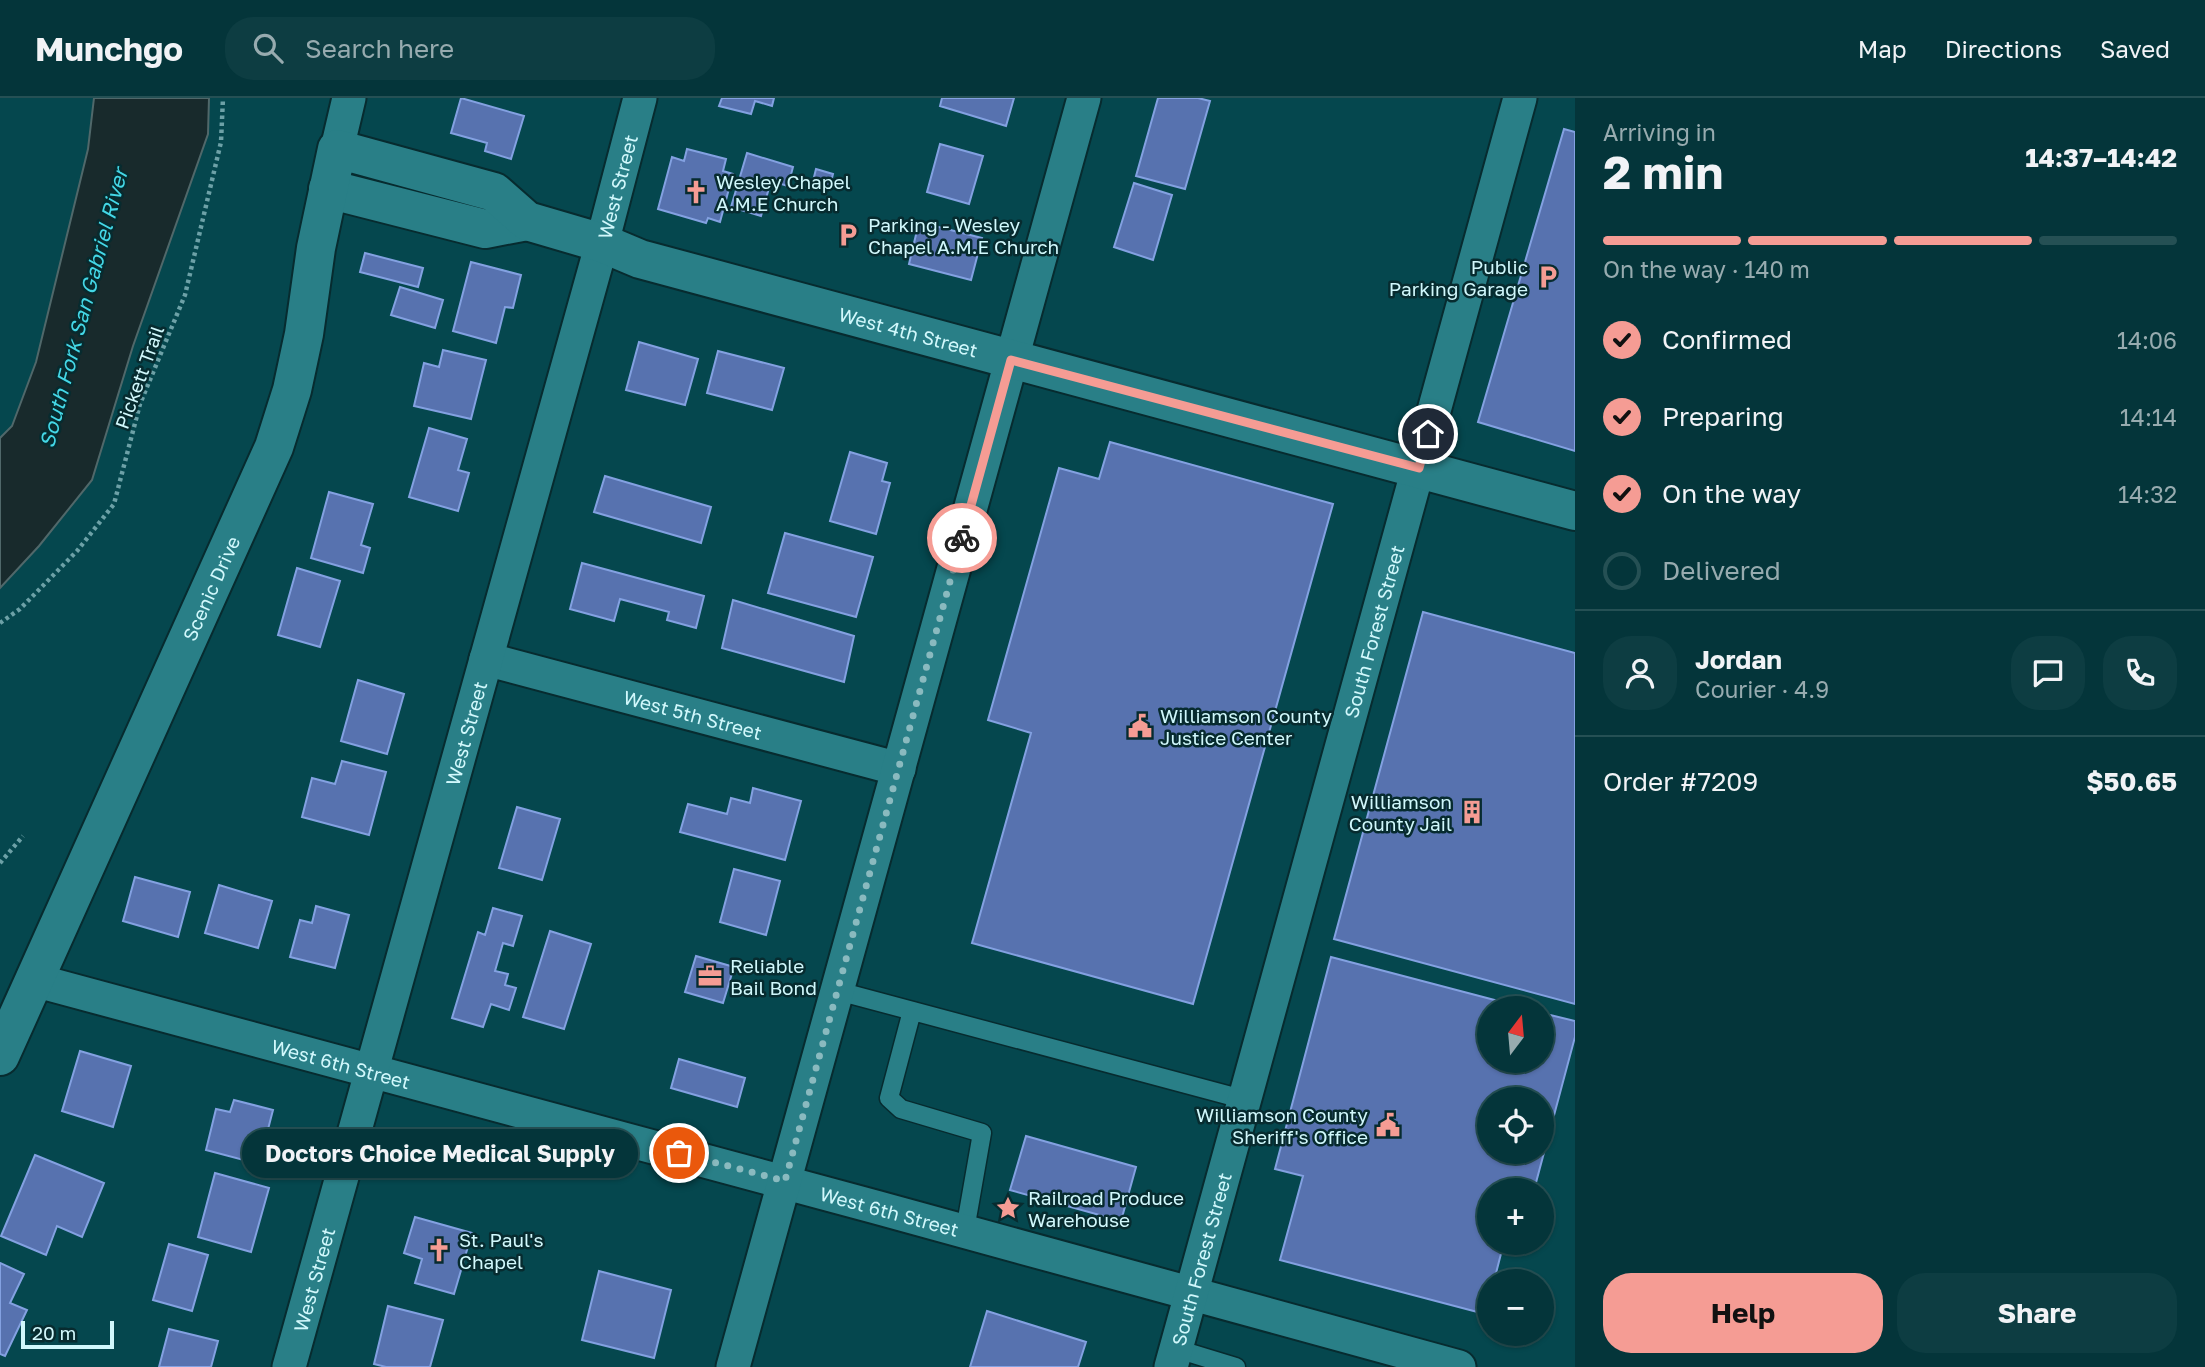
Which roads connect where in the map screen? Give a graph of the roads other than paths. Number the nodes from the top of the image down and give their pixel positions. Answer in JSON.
{"nodes":[{"id":1,"x":349,"y":98,"type":"edge"},
{"id":2,"x":640,"y":98,"type":"edge"},
{"id":3,"x":1084,"y":98,"type":"edge"},
{"id":4,"x":1520,"y":98,"type":"edge"},
{"id":5,"x":337,"y":149,"type":"junction"},
{"id":6,"x":328,"y":189,"type":"junction"},
{"id":7,"x":527,"y":221,"type":"junction"},
{"id":8,"x":602,"y":243,"type":"junction"},
{"id":9,"x":1011,"y":360,"type":"junction"},
{"id":10,"x":1419,"y":468,"type":"junction"},
{"id":11,"x":1575,"y":511,"type":"edge"},
{"id":12,"x":486,"y":659,"type":"junction"},
{"id":13,"x":899,"y":769,"type":"junction"},
{"id":14,"x":34,"y":980,"type":"junction"},
{"id":15,"x":838,"y":992,"type":"junction"},
{"id":16,"x":912,"y":1011,"type":"junction"},
{"id":17,"x":0,"y":1056,"type":"edge"},
{"id":18,"x":370,"y":1072,"type":"junction"},
{"id":19,"x":1246,"y":1100,"type":"junction"},
{"id":20,"x":785,"y":1181,"type":"junction"},
{"id":21,"x":965,"y":1230,"type":"junction"},
{"id":22,"x":1194,"y":1292,"type":"junction"},
{"id":23,"x":1174,"y":1358,"type":"edge"},
{"id":24,"x":289,"y":1367,"type":"edge"},
{"id":25,"x":733,"y":1367,"type":"edge"},
{"id":26,"x":1236,"y":1367,"type":"edge"},
{"id":27,"x":1460,"y":1367,"type":"edge"}],
"edges":[{"from":1,"to":5,"type":"street","name":"Scenic Drive"},
{"from":2,"to":8,"type":"street","name":"West Street"},
{"from":3,"to":9,"type":"street"},
{"from":4,"to":10,"type":"street","name":"South Forest Street"},
{"from":5,"to":6,"type":"street","name":"Scenic Drive"},
{"from":5,"to":7,"type":"street","name":"West 4th Street"},
{"from":6,"to":7,"type":"street","name":"West 4th Street"},
{"from":6,"to":14,"type":"street","name":"Scenic Drive"},
{"from":7,"to":8,"type":"street","name":"West 4th Street"},
{"from":8,"to":9,"type":"street","name":"West 4th Street"},
{"from":8,"to":12,"type":"street","name":"West Street"},
{"from":9,"to":10,"type":"street","name":"West 4th Street"},
{"from":9,"to":13,"type":"street"},
{"from":10,"to":11,"type":"street","name":"West 4th Street"},
{"from":10,"to":19,"type":"street","name":"South Forest Street"},
{"from":12,"to":13,"type":"street","name":"West 5th Street"},
{"from":12,"to":18,"type":"street","name":"West Street"},
{"from":13,"to":15,"type":"street"},
{"from":14,"to":17,"type":"street","name":"Scenic Drive"},
{"from":14,"to":18,"type":"street","name":"West 6th Street"},
{"from":15,"to":16,"type":"lane"},
{"from":15,"to":20,"type":"street"},
{"from":16,"to":19,"type":"lane"},
{"from":16,"to":21,"type":"lane"},
{"from":18,"to":20,"type":"street","name":"West 6th Street"},
{"from":18,"to":24,"type":"street","name":"West Street"},
{"from":19,"to":22,"type":"street","name":"South Forest Street"},
{"from":20,"to":21,"type":"street","name":"West 6th Street"},
{"from":20,"to":25,"type":"street"},
{"from":21,"to":22,"type":"street","name":"West 6th Street"},
{"from":22,"to":23,"type":"street","name":"South Forest Street"},
{"from":22,"to":27,"type":"street","name":"West 6th Street"},
{"from":23,"to":26,"type":"lane"}]}
